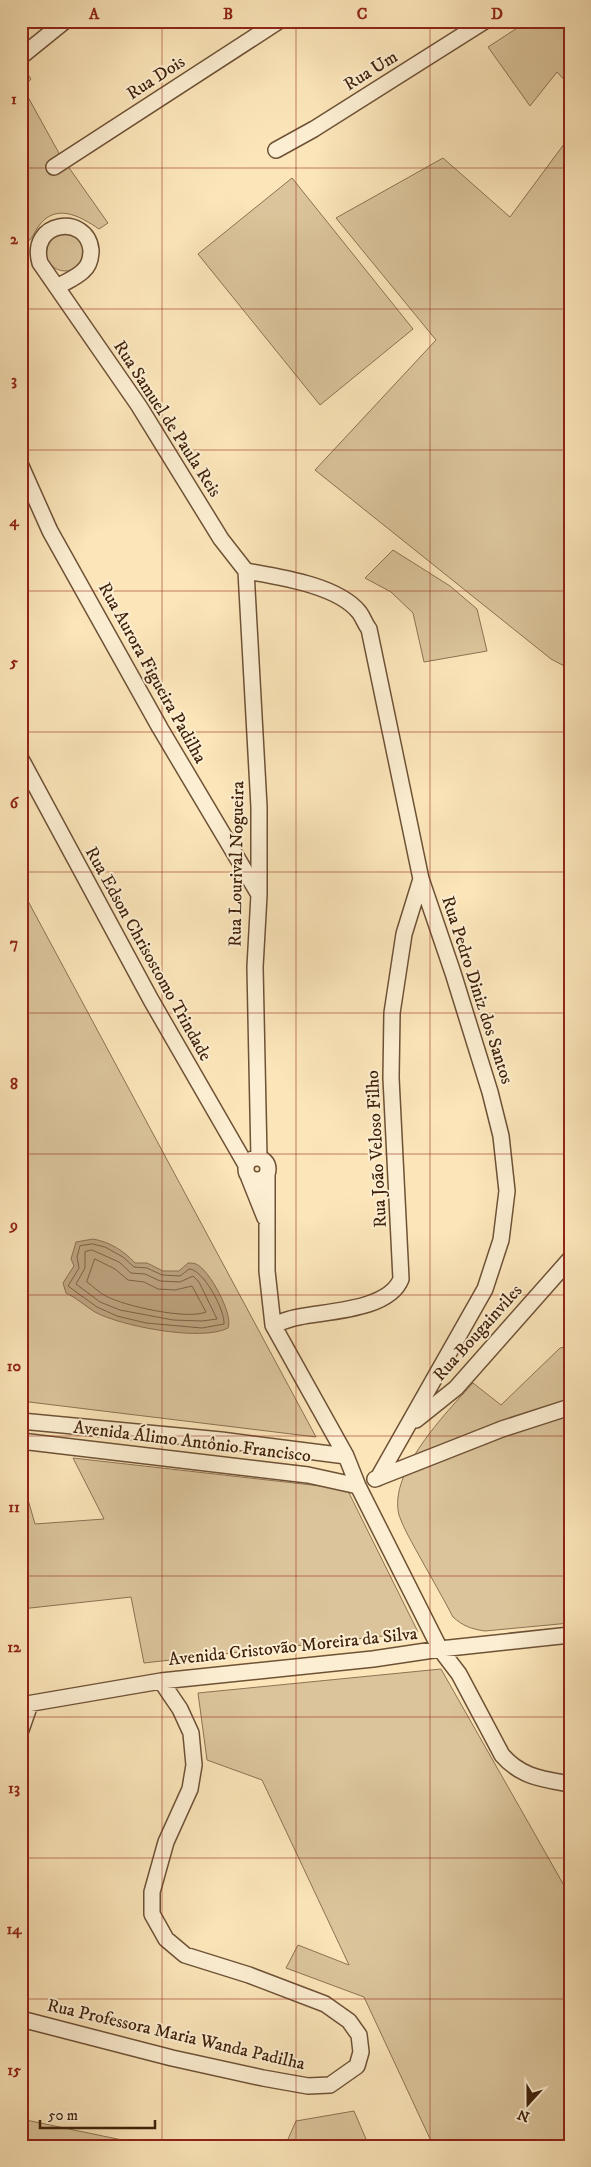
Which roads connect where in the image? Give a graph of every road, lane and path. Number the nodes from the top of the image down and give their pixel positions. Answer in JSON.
{"nodes":[{"id":1,"x":65,"y":21,"type":"edge"},
{"id":2,"x":279,"y":21,"type":"edge"},
{"id":3,"x":485,"y":21,"type":"edge"},
{"id":4,"x":23,"y":54,"type":"dead end"},
{"id":5,"x":276,"y":150,"type":"dead end"},
{"id":6,"x":54,"y":167,"type":"dead end"},
{"id":7,"x":57,"y":286,"type":"dead end"},
{"id":8,"x":21,"y":466,"type":"edge"},
{"id":9,"x":246,"y":571,"type":"junction"},
{"id":10,"x":21,"y":759,"type":"edge"},
{"id":11,"x":421,"y":879,"type":"junction"},
{"id":12,"x":258,"y":895,"type":"junction"},
{"id":13,"x":251,"y":1167,"type":"junction"},
{"id":14,"x":269,"y":1226,"type":"junction"},
{"id":15,"x":570,"y":1259,"type":"edge"},
{"id":16,"x":273,"y":1325,"type":"junction"},
{"id":17,"x":570,"y":1407,"type":"edge"},
{"id":18,"x":21,"y":1421,"type":"edge"},
{"id":19,"x":409,"y":1426,"type":"junction"},
{"id":20,"x":21,"y":1440,"type":"edge"},
{"id":21,"x":346,"y":1456,"type":"junction"},
{"id":22,"x":378,"y":1478,"type":"junction"},
{"id":23,"x":358,"y":1486,"type":"junction"},
{"id":24,"x":570,"y":1635,"type":"edge"},
{"id":25,"x":440,"y":1649,"type":"junction"},
{"id":26,"x":161,"y":1681,"type":"junction"},
{"id":27,"x":25,"y":1705,"type":"edge"},
{"id":28,"x":21,"y":1730,"type":"edge"},
{"id":29,"x":570,"y":1784,"type":"edge"},
{"id":30,"x":21,"y":2019,"type":"edge"}],
"edges":[{"from":1,"to":4,"type":"street"},
{"from":2,"to":6,"type":"street","name":"Rua Dois"},
{"from":3,"to":5,"type":"street","name":"Rua Um"},
{"from":7,"to":9,"type":"street","name":"Rua Samuel de Paula Reis"},
{"from":8,"to":12,"type":"street","name":"Rua Aurora Figueira Padilha"},
{"from":9,"to":11,"type":"street","name":"Rua Pedro Diniz dos Santos"},
{"from":9,"to":12,"type":"street","name":"Rua Lourival Nogueira"},
{"from":10,"to":13,"type":"street","name":"Rua Edson Chrisostomo Trindade"},
{"from":11,"to":16,"type":"street","name":"Rua João Veloso Filho"},
{"from":11,"to":19,"type":"street","name":"Rua Pedro Diniz dos Santos"},
{"from":12,"to":13,"type":"street","name":"Rua Lourival Nogueira"},
{"from":13,"to":14,"type":"street"},
{"from":13,"to":14,"type":"street"},
{"from":14,"to":16,"type":"street"},
{"from":15,"to":19,"type":"street","name":"Rua Bougainviles"},
{"from":16,"to":21,"type":"street"},
{"from":17,"to":22,"type":"street"},
{"from":18,"to":21,"type":"street","name":"Avenida Álimo Antônio Francisco"},
{"from":19,"to":22,"type":"street","name":"Rua Pedro Diniz dos Santos"},
{"from":20,"to":23,"type":"street","name":"Avenida Álimo Antônio Francisco"},
{"from":21,"to":23,"type":"street"},
{"from":22,"to":23,"type":"street"},
{"from":23,"to":25,"type":"street"},
{"from":24,"to":25,"type":"street","name":"Avenida Cristovão Moreira da Silva"},
{"from":25,"to":26,"type":"street","name":"Avenida Cristovão Moreira da Silva"},
{"from":25,"to":29,"type":"street"},
{"from":26,"to":27,"type":"street","name":"Avenida Cristovão Moreira da Silva"},
{"from":26,"to":30,"type":"street","name":"Rua Professora Maria Wanda Padilha"},
{"from":27,"to":28,"type":"street"}]}
